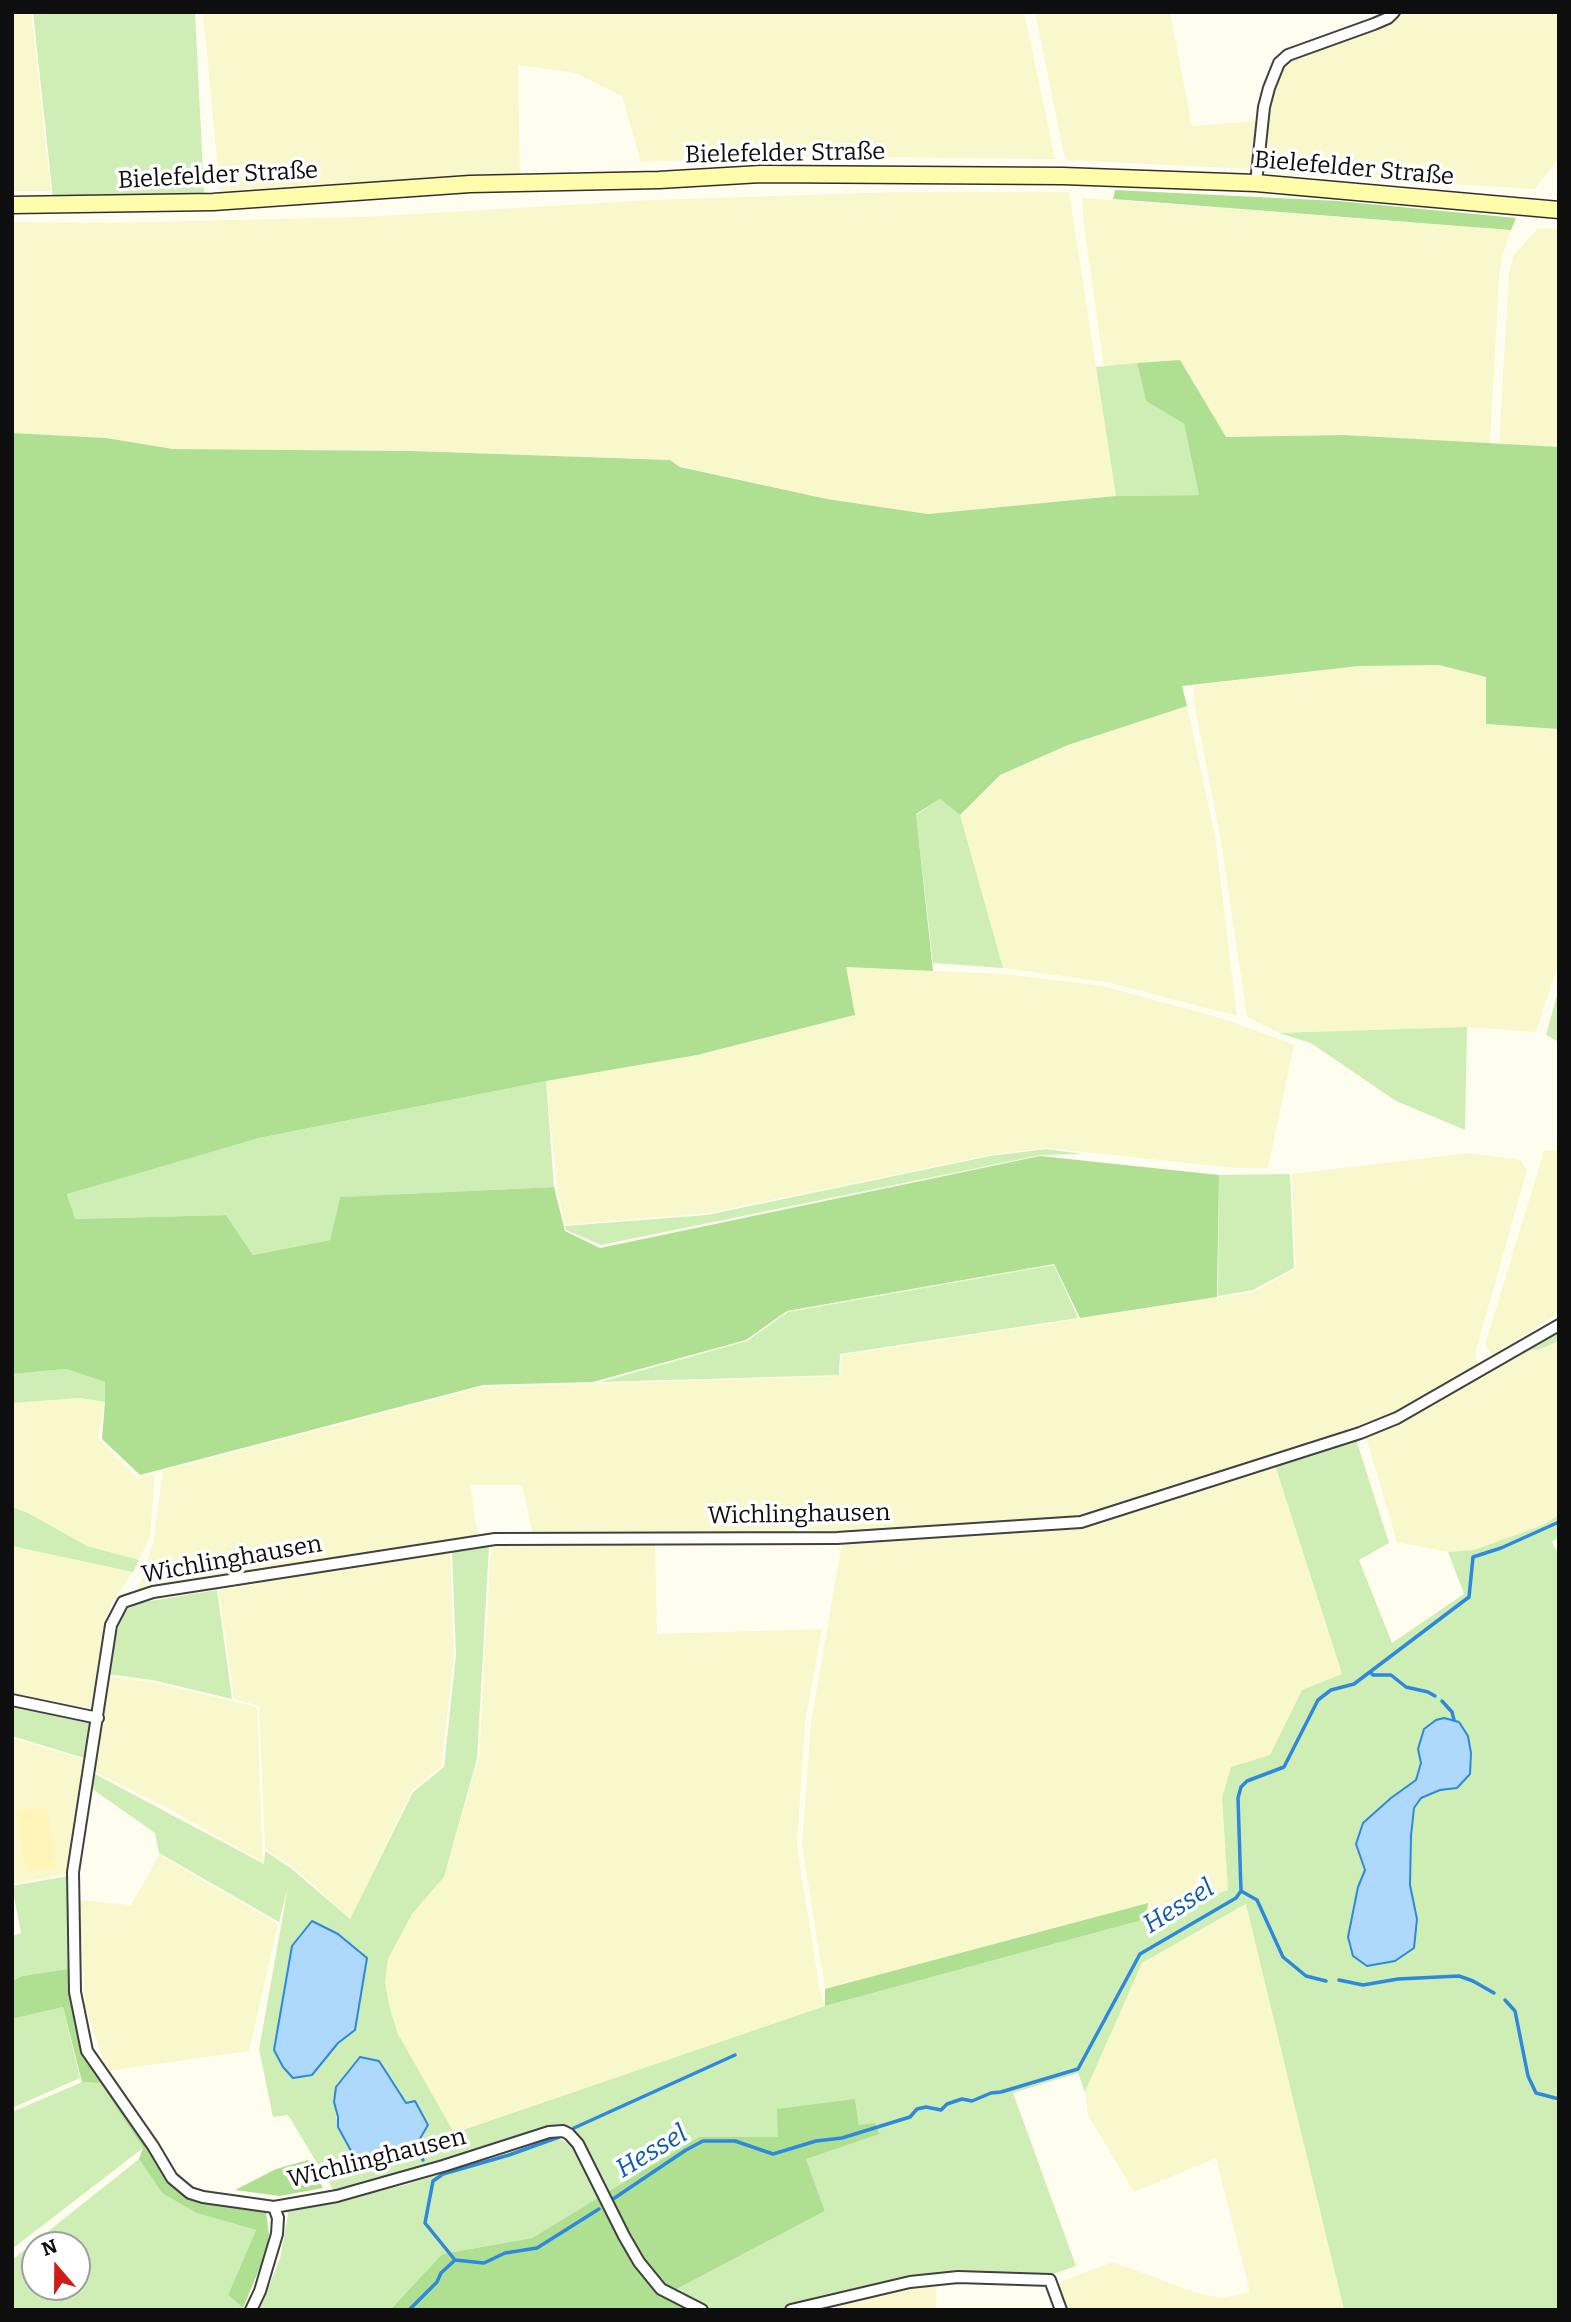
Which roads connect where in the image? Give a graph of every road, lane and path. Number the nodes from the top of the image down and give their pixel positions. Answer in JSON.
{"nodes":[{"id":1,"x":1394,"y":12,"type":"edge"},
{"id":2,"x":1256,"y":183,"type":"junction"},
{"id":3,"x":12,"y":205,"type":"edge"},
{"id":4,"x":1559,"y":210,"type":"edge"},
{"id":5,"x":1559,"y":1325,"type":"edge"},
{"id":6,"x":12,"y":1700,"type":"edge"},
{"id":7,"x":98,"y":1718,"type":"junction"},
{"id":8,"x":274,"y":2207,"type":"junction"},
{"id":9,"x":251,"y":2310,"type":"edge"},
{"id":10,"x":702,"y":2310,"type":"edge"},
{"id":11,"x":791,"y":2310,"type":"edge"},
{"id":12,"x":1060,"y":2310,"type":"edge"}],
"edges":[{"from":1,"to":2,"type":"street"},
{"from":2,"to":3,"type":"main road","name":"Bielefelder Straße"},
{"from":2,"to":4,"type":"main road","name":"Bielefelder Straße"},
{"from":5,"to":7,"type":"street","name":"Wichlinghausen"},
{"from":6,"to":7,"type":"street"},
{"from":7,"to":8,"type":"street","name":"Wichlinghausen"},
{"from":8,"to":9,"type":"street"},
{"from":8,"to":10,"type":"street","name":"Wichlinghausen"},
{"from":11,"to":12,"type":"street"}]}
